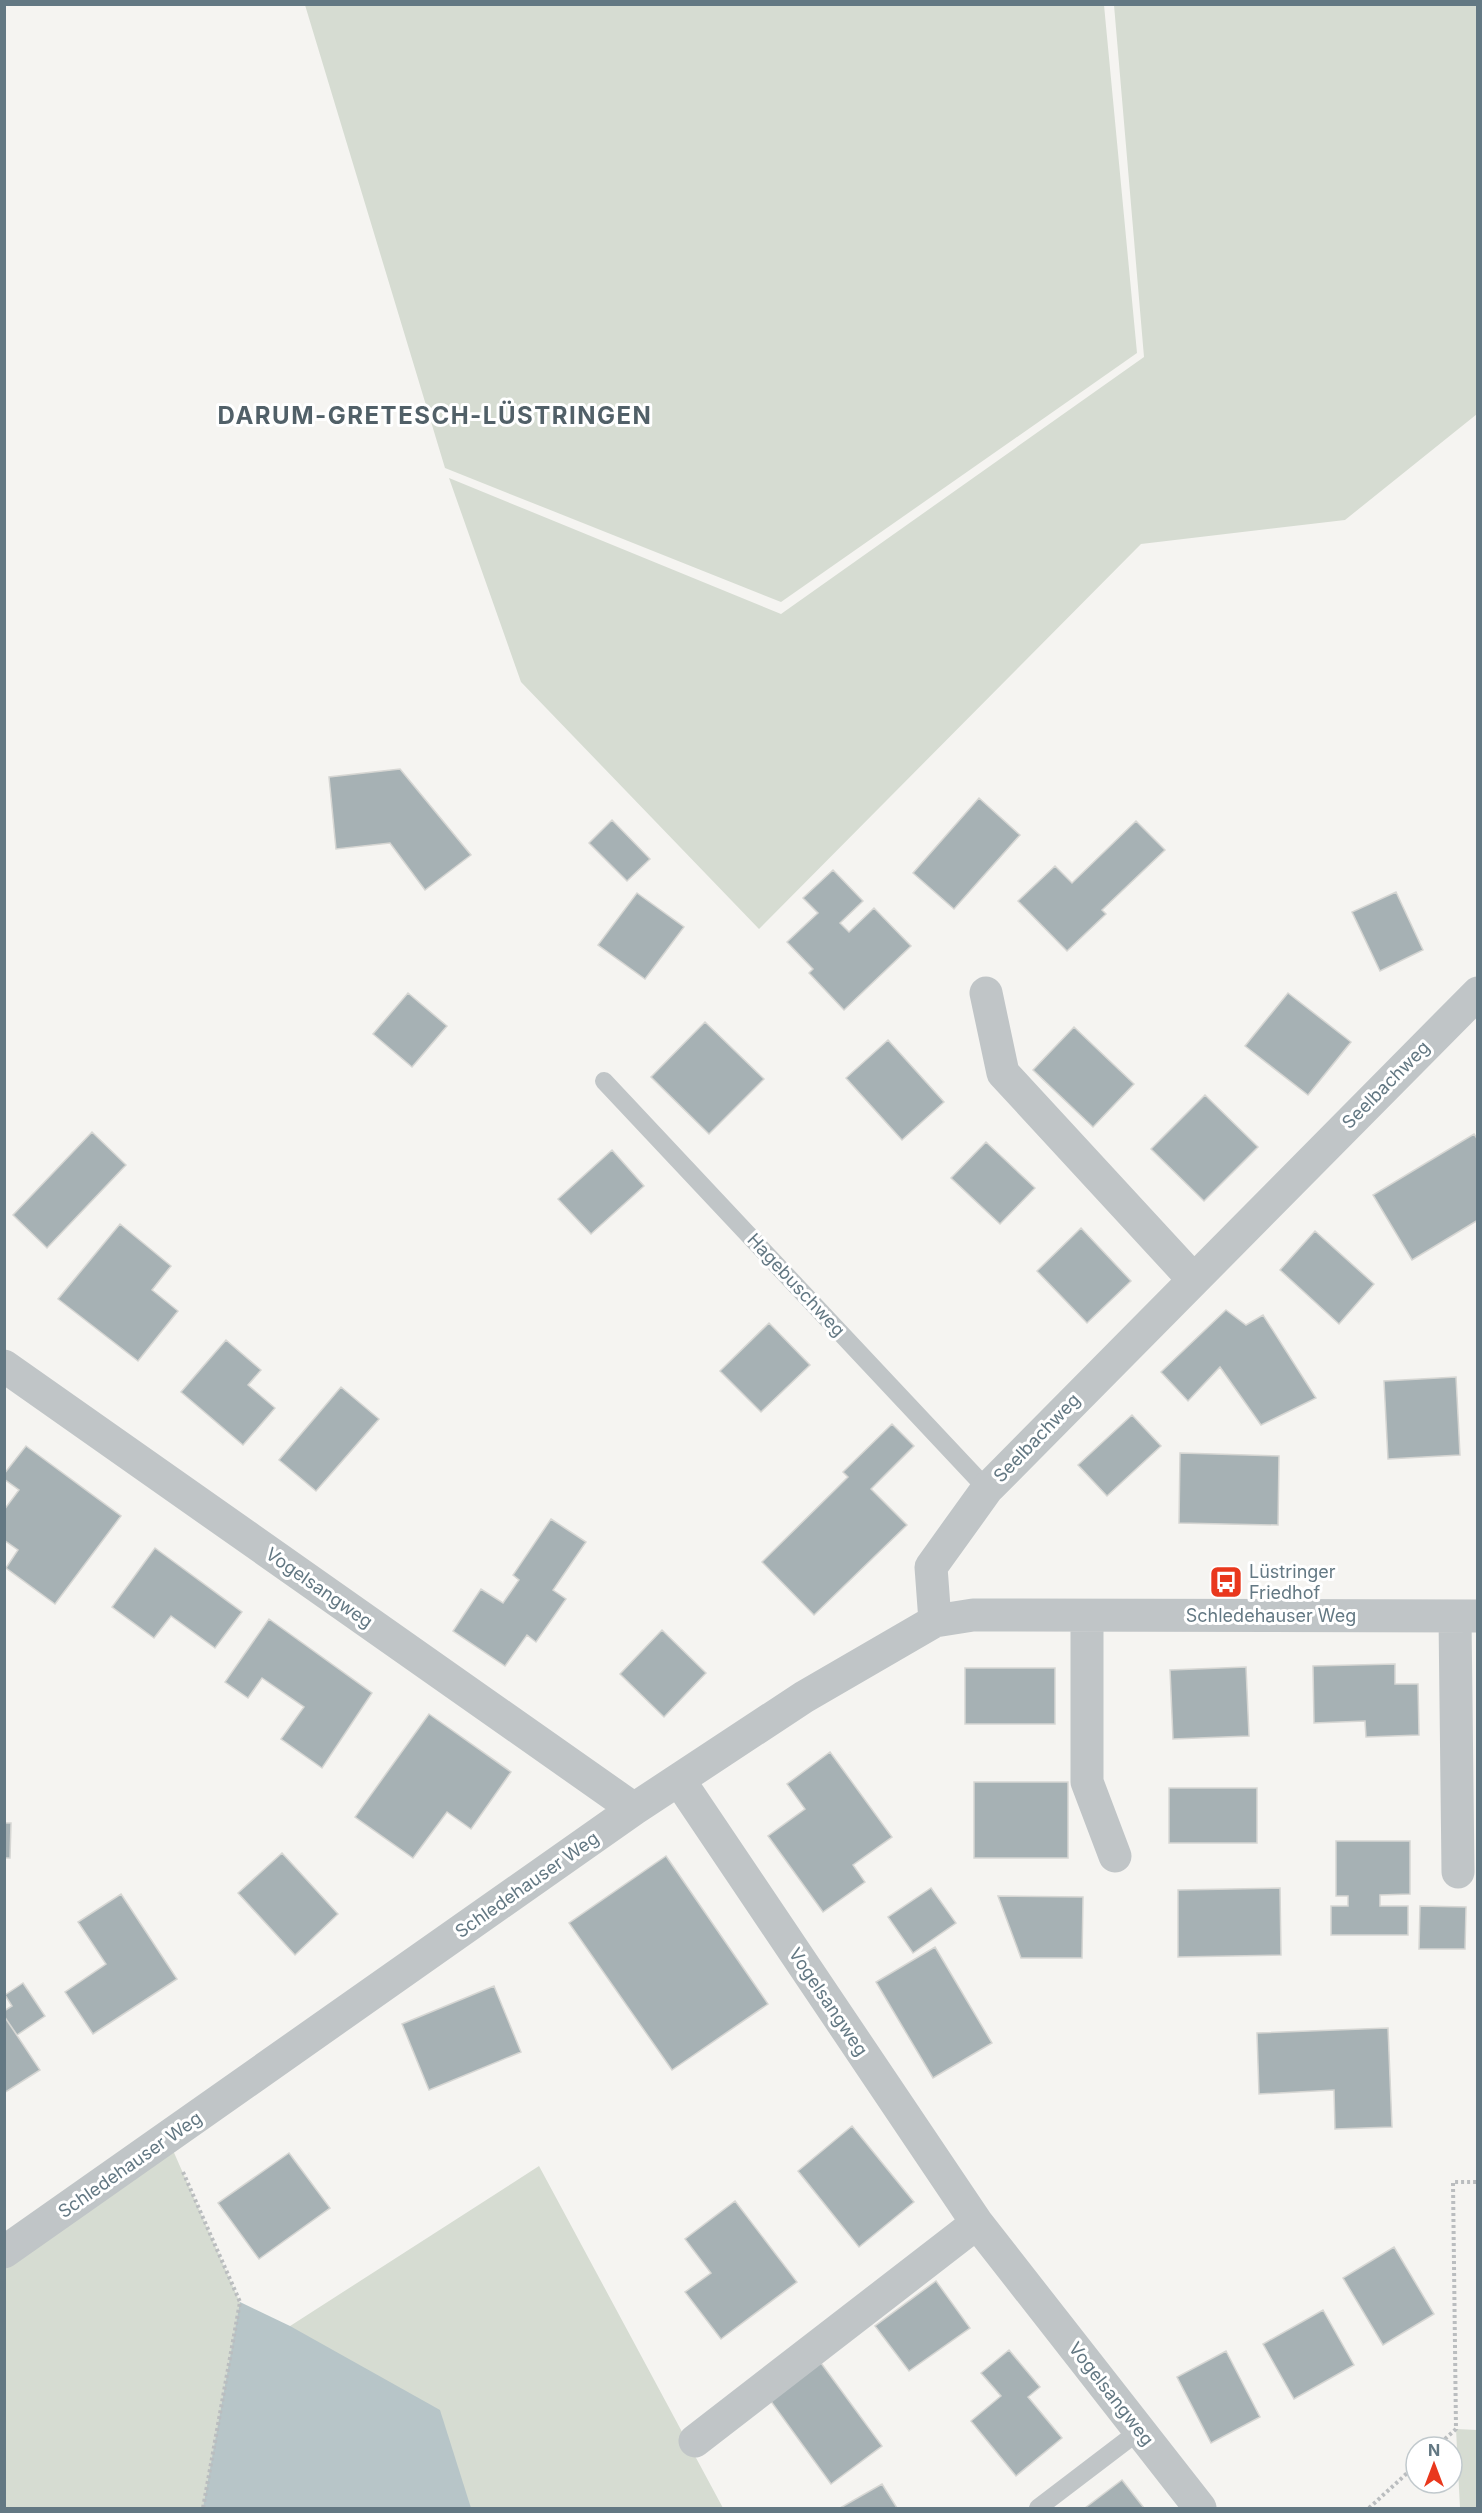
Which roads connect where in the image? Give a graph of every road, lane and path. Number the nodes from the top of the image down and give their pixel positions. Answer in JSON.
{"nodes":[{"id":1,"x":986,"y":993,"type":"dead end"},
{"id":2,"x":1478,"y":993,"type":"edge"},
{"id":3,"x":604,"y":1081,"type":"dead end"},
{"id":4,"x":1193,"y":1280,"type":"junction"},
{"id":5,"x":4,"y":1366,"type":"edge"},
{"id":6,"x":987,"y":1490,"type":"junction"},
{"id":7,"x":1087,"y":1617,"type":"junction"},
{"id":8,"x":1466,"y":1617,"type":"edge"},
{"id":9,"x":935,"y":1621,"type":"junction"},
{"id":10,"x":679,"y":1780,"type":"junction"},
{"id":11,"x":634,"y":1809,"type":"junction"},
{"id":12,"x":1115,"y":1857,"type":"dead end"},
{"id":13,"x":1458,"y":1872,"type":"dead end"},
{"id":14,"x":168,"y":2139,"type":"junction"},
{"id":15,"x":1478,"y":2182,"type":"edge"},
{"id":16,"x":977,"y":2223,"type":"junction"},
{"id":17,"x":4,"y":2252,"type":"edge"},
{"id":18,"x":1139,"y":2431,"type":"junction"},
{"id":19,"x":1449,"y":2435,"type":"edge"},
{"id":20,"x":695,"y":2442,"type":"dead end"},
{"id":21,"x":1404,"y":2476,"type":"edge"},
{"id":22,"x":203,"y":2508,"type":"edge"},
{"id":23,"x":1038,"y":2508,"type":"edge"},
{"id":24,"x":1200,"y":2508,"type":"edge"},
{"id":25,"x":1369,"y":2508,"type":"edge"}],
"edges":[{"from":1,"to":4,"type":"street"},
{"from":2,"to":4,"type":"street","name":"Seelbachweg"},
{"from":3,"to":6,"type":"lane","name":"Hagebuschweg"},
{"from":4,"to":6,"type":"street","name":"Seelbachweg"},
{"from":5,"to":11,"type":"street","name":"Vogelsangweg"},
{"from":6,"to":9,"type":"street","name":"Seelbachweg"},
{"from":7,"to":8,"type":"street","name":"Schledehauser Weg"},
{"from":7,"to":9,"type":"street","name":"Schledehauser Weg"},
{"from":7,"to":12,"type":"street"},
{"from":8,"to":13,"type":"street","name":"Schledehauser Weg"},
{"from":9,"to":10,"type":"street","name":"Schledehauser Weg"},
{"from":10,"to":11,"type":"street","name":"Schledehauser Weg"},
{"from":10,"to":16,"type":"street","name":"Vogelsangweg"},
{"from":11,"to":14,"type":"street","name":"Schledehauser Weg"},
{"from":14,"to":17,"type":"street","name":"Schledehauser Weg"},
{"from":14,"to":22,"type":"path"},
{"from":15,"to":19,"type":"path"},
{"from":16,"to":18,"type":"street","name":"Vogelsangweg"},
{"from":16,"to":20,"type":"street"},
{"from":18,"to":23,"type":"lane"},
{"from":18,"to":24,"type":"street","name":"Vogelsangweg"},
{"from":21,"to":25,"type":"path"}]}
